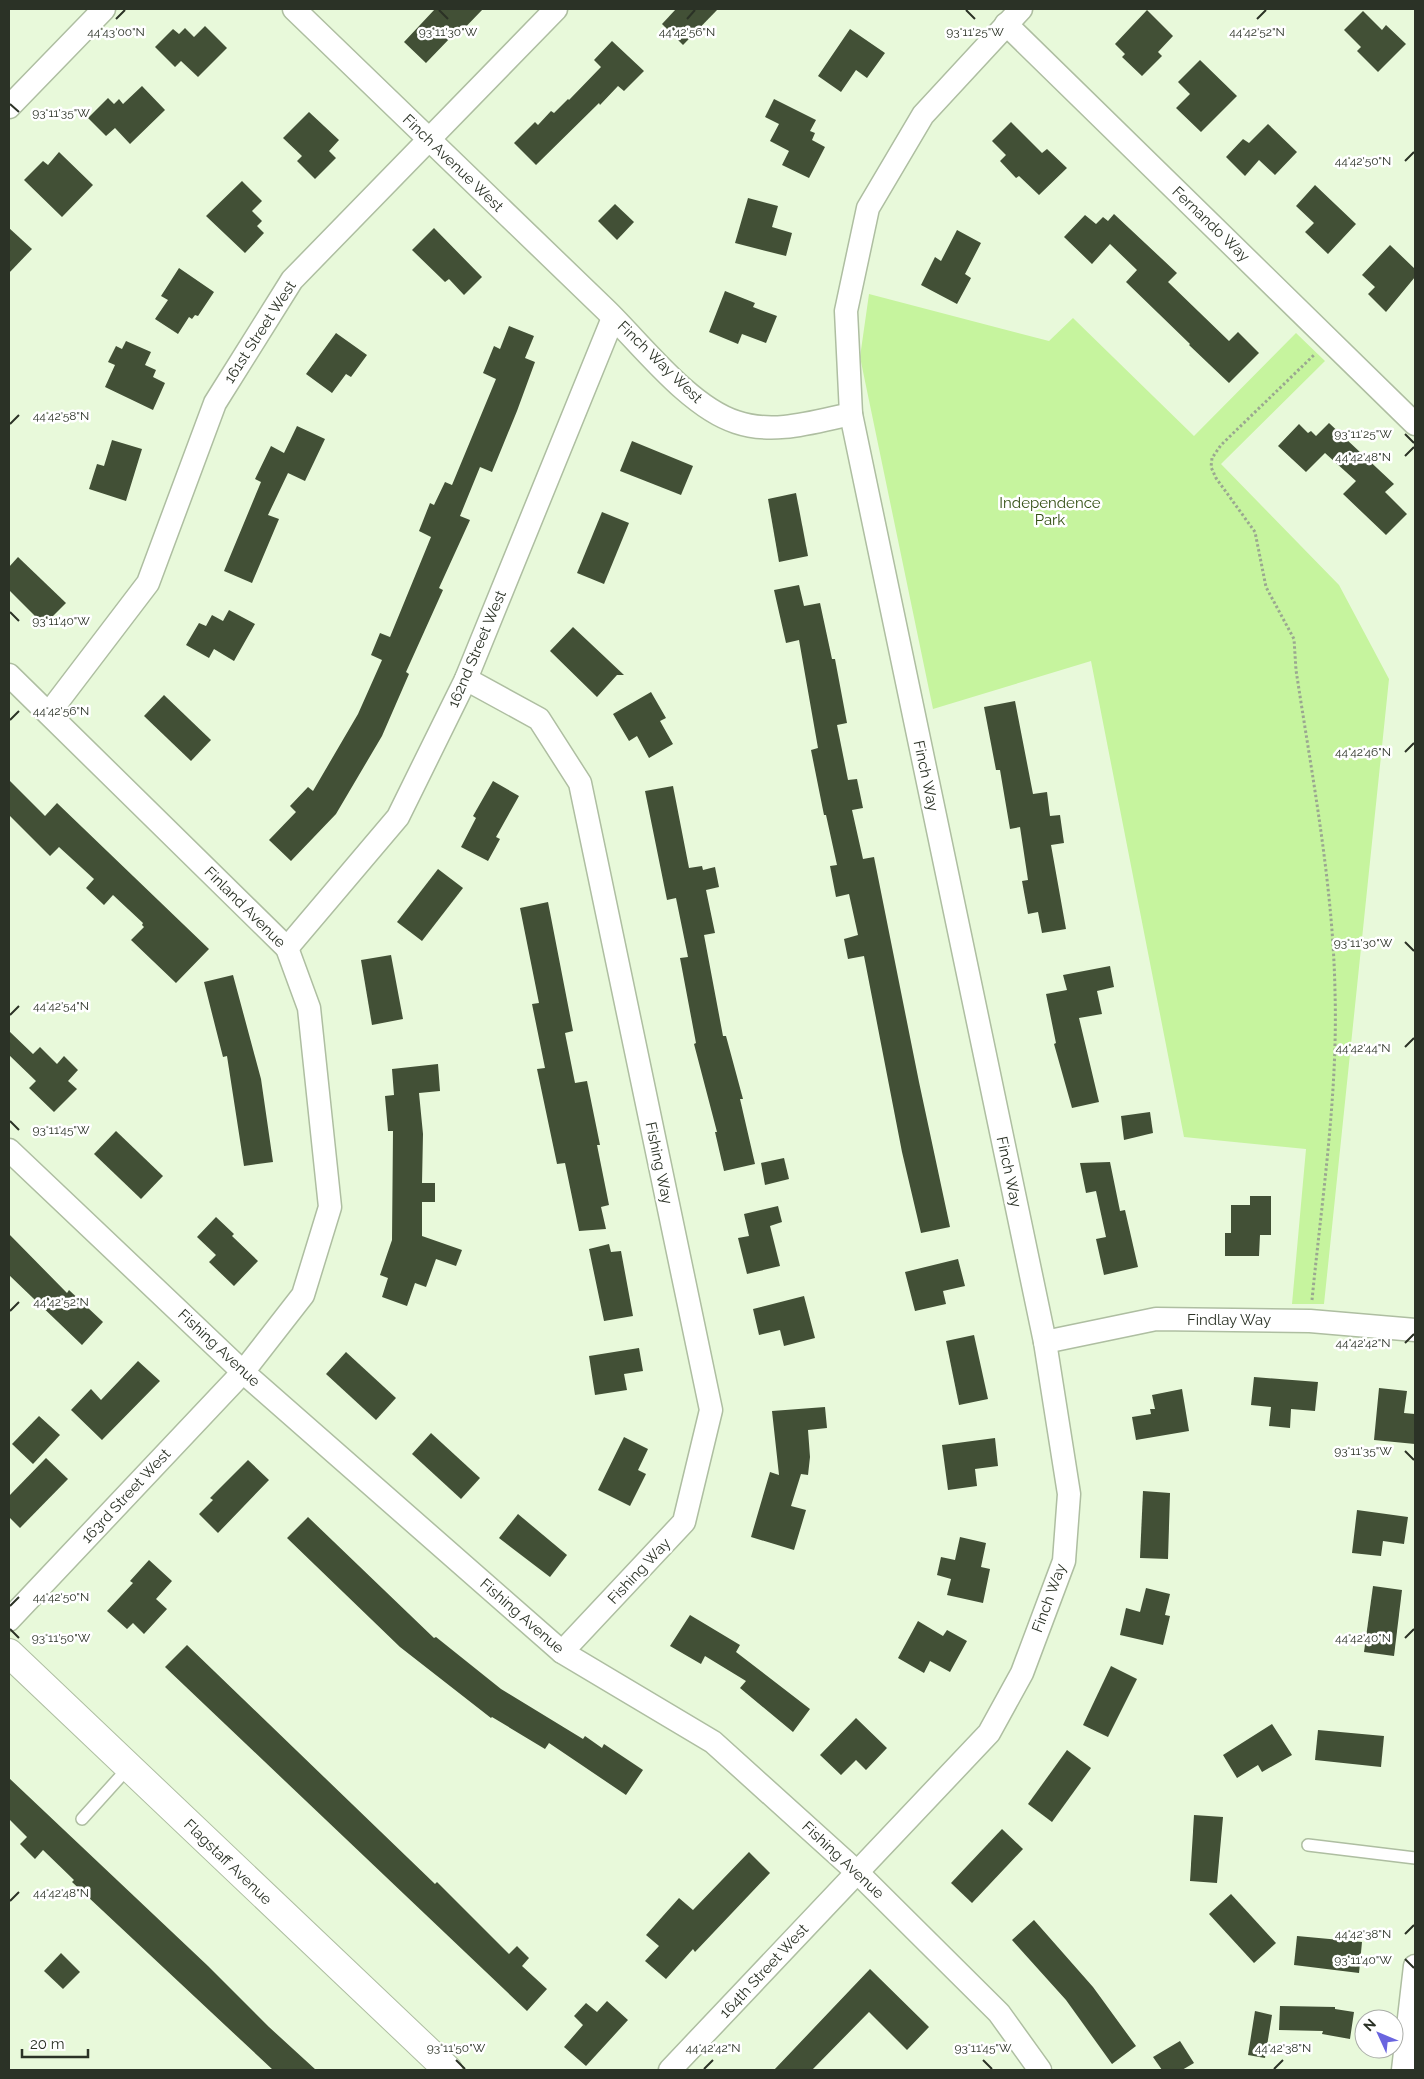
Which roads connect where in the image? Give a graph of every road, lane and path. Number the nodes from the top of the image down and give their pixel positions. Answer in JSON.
{"nodes":[{"id":1,"x":104,"y":9,"type":"edge"},
{"id":2,"x":294,"y":9,"type":"edge"},
{"id":3,"x":556,"y":9,"type":"edge"},
{"id":4,"x":1013,"y":16,"type":"edge"},
{"id":5,"x":9,"y":107,"type":"edge"},
{"id":6,"x":429,"y":140,"type":"junction"},
{"id":7,"x":613,"y":318,"type":"junction"},
{"id":8,"x":1329,"y":340,"type":"junction"},
{"id":9,"x":851,"y":414,"type":"junction"},
{"id":10,"x":1415,"y":424,"type":"edge"},
{"id":11,"x":9,"y":675,"type":"edge"},
{"id":12,"x":466,"y":679,"type":"junction"},
{"id":13,"x":49,"y":713,"type":"junction"},
{"id":14,"x":287,"y":948,"type":"junction"},
{"id":15,"x":9,"y":1150,"type":"edge"},
{"id":16,"x":1310,"y":1320,"type":"junction"},
{"id":17,"x":1415,"y":1330,"type":"edge"},
{"id":18,"x":1044,"y":1342,"type":"junction"},
{"id":19,"x":243,"y":1372,"type":"junction"},
{"id":20,"x":9,"y":1620,"type":"edge"},
{"id":21,"x":562,"y":1652,"type":"junction"},
{"id":22,"x":9,"y":1653,"type":"edge"},
{"id":23,"x":129,"y":1768,"type":"junction"},
{"id":24,"x":82,"y":1819,"type":"dead end"},
{"id":25,"x":1308,"y":1845,"type":"dead end"},
{"id":26,"x":1415,"y":1858,"type":"edge"},
{"id":27,"x":858,"y":1872,"type":"junction"},
{"id":28,"x":1415,"y":1966,"type":"edge"},
{"id":29,"x":448,"y":2070,"type":"edge"},
{"id":30,"x":670,"y":2070,"type":"edge"},
{"id":31,"x":1040,"y":2070,"type":"edge"},
{"id":32,"x":1403,"y":2070,"type":"edge"}],
"edges":[{"from":1,"to":5,"type":"street"},
{"from":2,"to":6,"type":"street","name":"Finch Avenue West"},
{"from":3,"to":6,"type":"street","name":"161st Street West"},
{"from":4,"to":8,"type":"street","name":"Fernando Way"},
{"from":4,"to":9,"type":"street"},
{"from":6,"to":7,"type":"street","name":"Finch Avenue West"},
{"from":6,"to":13,"type":"street","name":"161st Street West"},
{"from":7,"to":9,"type":"street","name":"Finch Way West"},
{"from":7,"to":12,"type":"street","name":"162nd Street West"},
{"from":8,"to":10,"type":"street","name":"Fernando Way"},
{"from":8,"to":16,"type":"path"},
{"from":9,"to":18,"type":"street","name":"Finch Way"},
{"from":11,"to":13,"type":"street","name":"Finland Avenue"},
{"from":12,"to":14,"type":"street","name":"162nd Street West"},
{"from":12,"to":21,"type":"street","name":"Fishing Way"},
{"from":13,"to":14,"type":"street","name":"Finland Avenue"},
{"from":14,"to":19,"type":"street","name":"Finland Avenue"},
{"from":15,"to":19,"type":"street","name":"Fishing Avenue"},
{"from":16,"to":17,"type":"street","name":"Findlay Way"},
{"from":16,"to":18,"type":"street","name":"Findlay Way"},
{"from":18,"to":27,"type":"street","name":"Finch Way"},
{"from":19,"to":20,"type":"street","name":"163rd Street West"},
{"from":19,"to":21,"type":"street","name":"Fishing Avenue"},
{"from":21,"to":27,"type":"street","name":"Fishing Avenue"},
{"from":22,"to":23,"type":"street","name":"Flagstaff Avenue"},
{"from":23,"to":24,"type":"lane"},
{"from":23,"to":29,"type":"street","name":"Flagstaff Avenue"},
{"from":25,"to":26,"type":"lane"},
{"from":27,"to":30,"type":"street","name":"164th Street West"},
{"from":27,"to":31,"type":"street","name":"Fishing Avenue"},
{"from":28,"to":32,"type":"street"}]}
